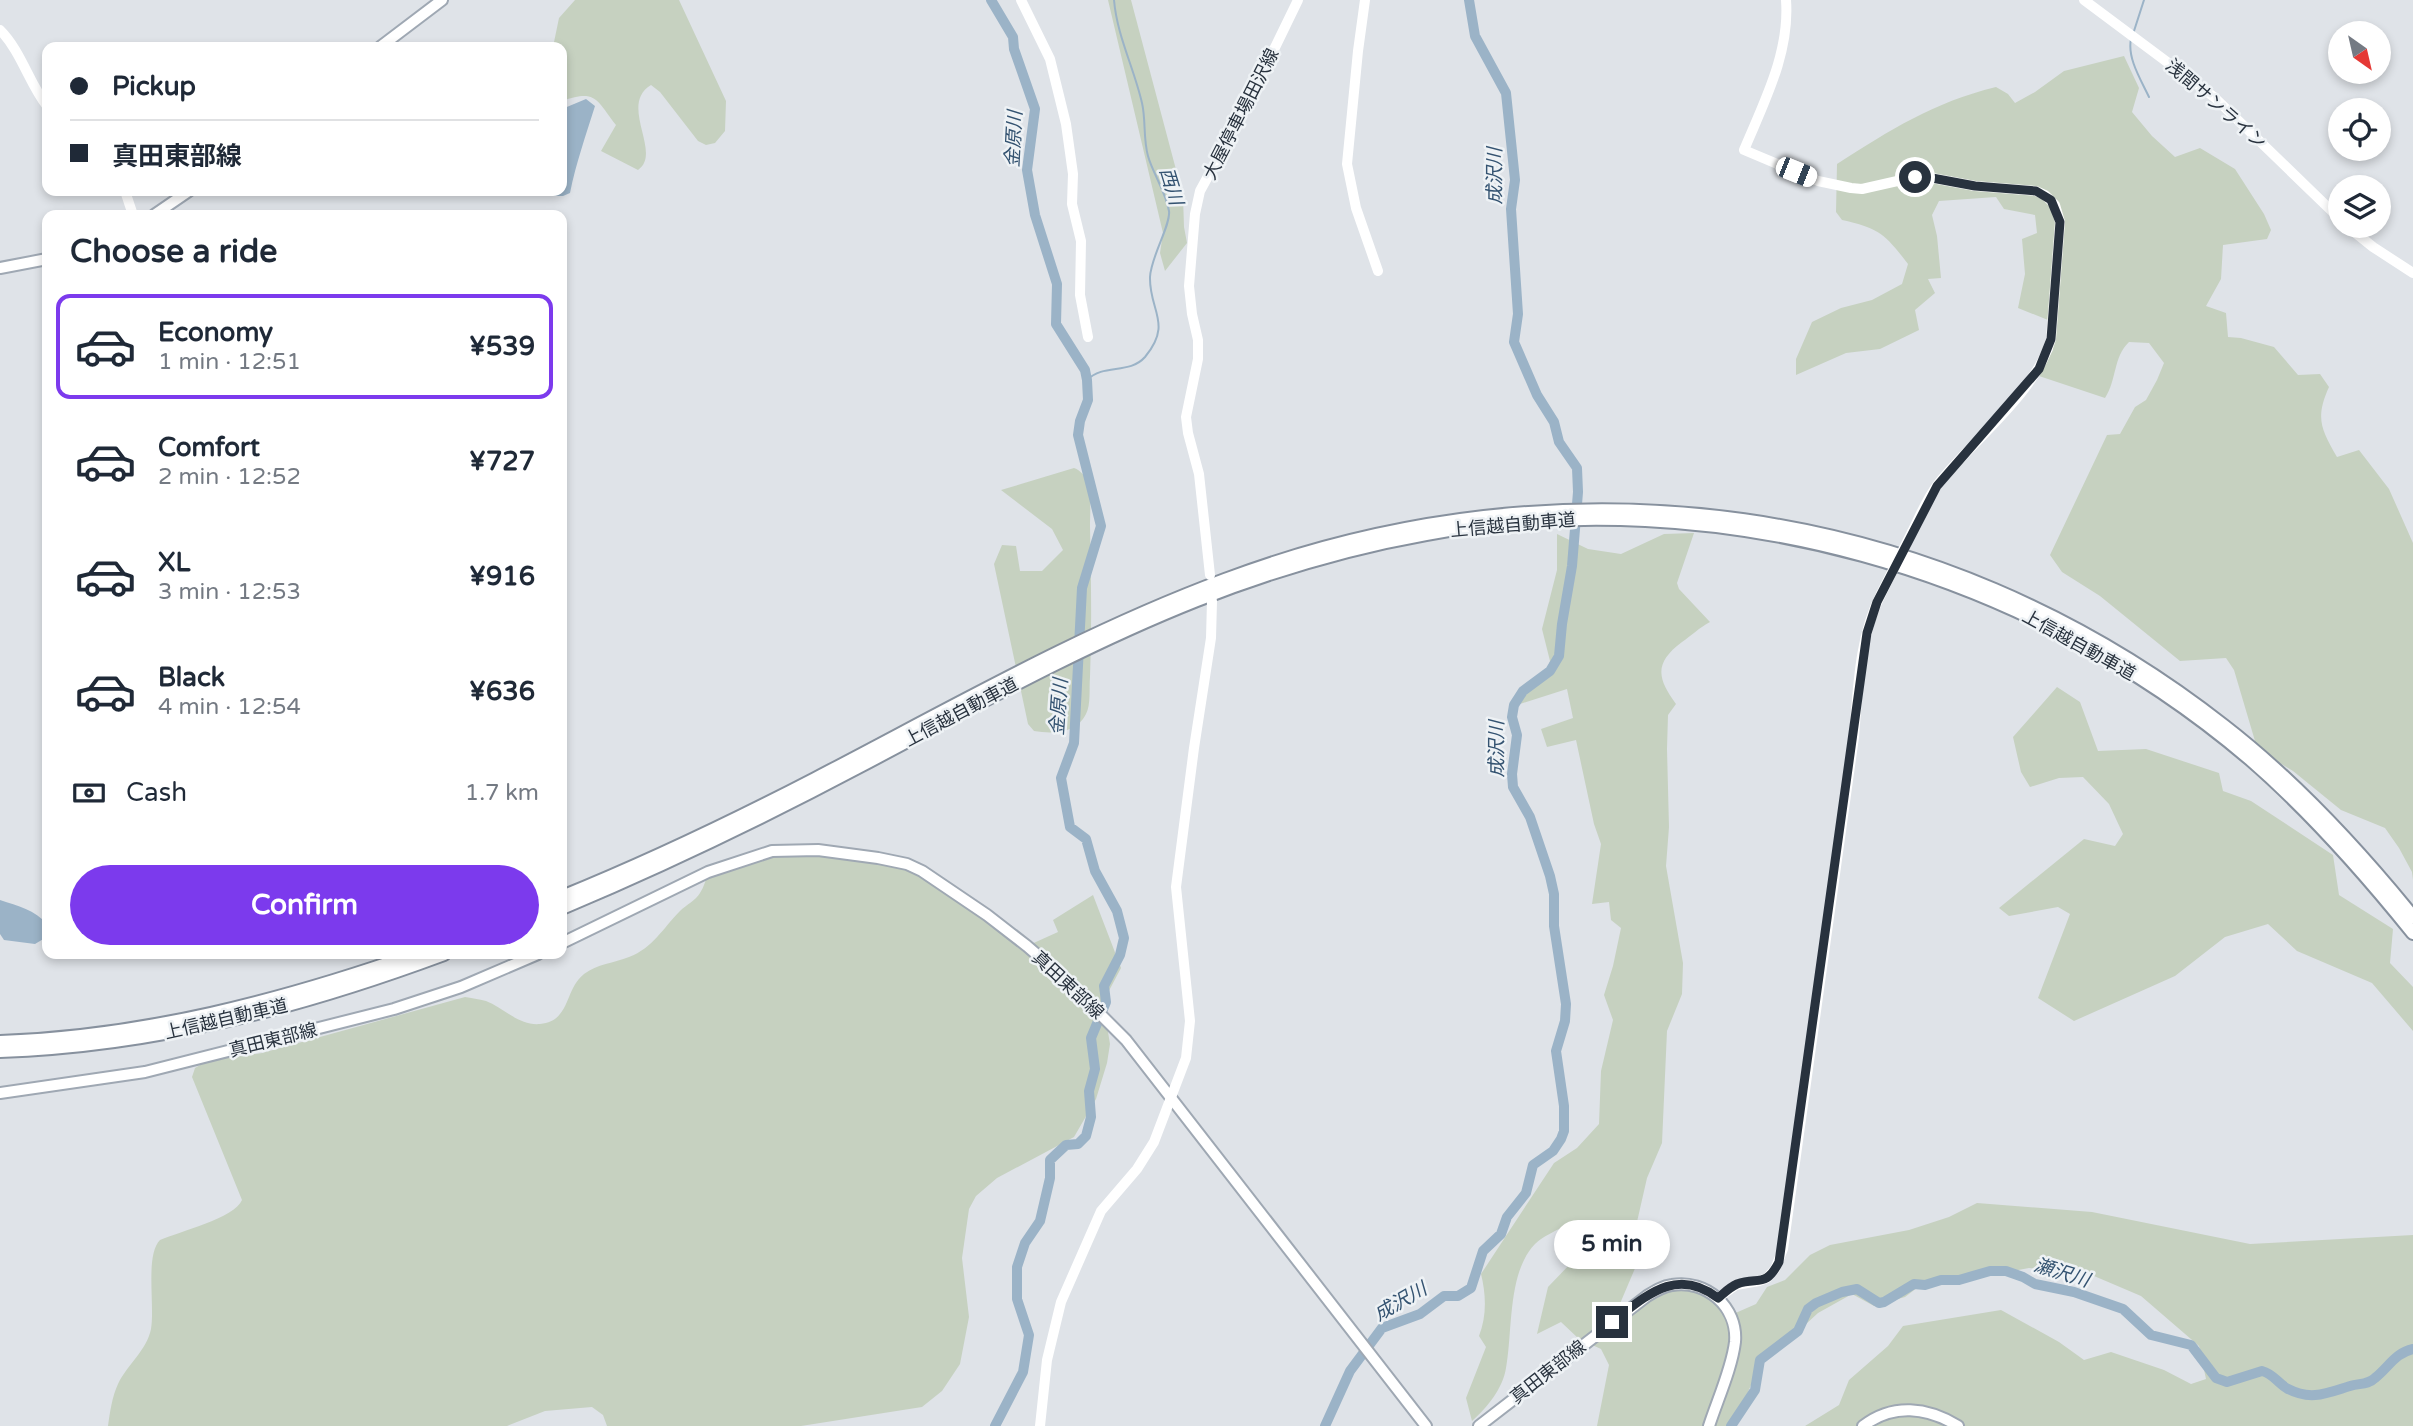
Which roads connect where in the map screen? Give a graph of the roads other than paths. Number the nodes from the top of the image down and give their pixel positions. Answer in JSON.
{"nodes":[{"id":1,"x":442,"y":0,"type":"edge"},
{"id":2,"x":1021,"y":0,"type":"edge"},
{"id":3,"x":1298,"y":0,"type":"edge"},
{"id":4,"x":1365,"y":0,"type":"edge"},
{"id":5,"x":1786,"y":0,"type":"edge"},
{"id":6,"x":2084,"y":0,"type":"edge"},
{"id":7,"x":0,"y":30,"type":"edge"},
{"id":8,"x":387,"y":42,"type":"edge"},
{"id":9,"x":42,"y":99,"type":"edge"},
{"id":10,"x":182,"y":196,"type":"edge"},
{"id":11,"x":2328,"y":207,"type":"edge"},
{"id":12,"x":161,"y":210,"type":"edge"},
{"id":13,"x":2362,"y":238,"type":"edge"},
{"id":14,"x":42,"y":260,"type":"edge"},
{"id":15,"x":0,"y":268,"type":"edge"},
{"id":16,"x":1378,"y":271,"type":"dead end"},
{"id":17,"x":2413,"y":273,"type":"edge"},
{"id":18,"x":1088,"y":337,"type":"dead end"},
{"id":19,"x":1210,"y":575,"type":"dead end"},
{"id":20,"x":1212,"y":601,"type":"dead end"},
{"id":21,"x":1061,"y":655,"type":"junction"},
{"id":22,"x":2332,"y":832,"type":"junction"},
{"id":23,"x":567,"y":895,"type":"edge"},
{"id":24,"x":567,"y":906,"type":"edge"},
{"id":25,"x":2413,"y":917,"type":"edge"},
{"id":26,"x":2413,"y":933,"type":"edge"},
{"id":27,"x":567,"y":941,"type":"edge"},
{"id":28,"x":402,"y":959,"type":"edge"},
{"id":29,"x":430,"y":959,"type":"edge"},
{"id":30,"x":526,"y":959,"type":"edge"},
{"id":31,"x":0,"y":1042,"type":"edge"},
{"id":32,"x":0,"y":1051,"type":"edge"},
{"id":33,"x":0,"y":1093,"type":"edge"},
{"id":34,"x":1170,"y":1097,"type":"junction"},
{"id":35,"x":1718,"y":1298,"type":"junction"},
{"id":36,"x":1040,"y":1426,"type":"edge"},
{"id":37,"x":1426,"y":1426,"type":"edge"},
{"id":38,"x":1479,"y":1426,"type":"edge"},
{"id":39,"x":1709,"y":1426,"type":"edge"},
{"id":40,"x":1863,"y":1426,"type":"edge"},
{"id":41,"x":1958,"y":1426,"type":"edge"}],
"edges":[{"from":1,"to":8,"type":"main road"},
{"from":2,"to":18,"type":"street"},
{"from":3,"to":19,"type":"street","name":"大屋停車場田沢線"},
{"from":4,"to":16,"type":"street"},
{"from":5,"to":35,"type":"street","bridge":true},
{"from":6,"to":11,"type":"street","name":"浅間サンライン"},
{"from":7,"to":9,"type":"street"},
{"from":10,"to":12,"type":"main road"},
{"from":13,"to":17,"type":"street"},
{"from":14,"to":15,"type":"main road"},
{"from":20,"to":34,"type":"street"},
{"from":21,"to":22,"type":"highway","name":"上信越自動車道"},
{"from":21,"to":23,"type":"highway","name":"上信越自動車道"},
{"from":21,"to":24,"type":"highway","name":"上信越自動車道"},
{"from":22,"to":25,"type":"highway","name":"上信越自動車道"},
{"from":22,"to":26,"type":"highway","name":"上信越自動車道"},
{"from":27,"to":34,"type":"main road","name":"真田東部線"},
{"from":28,"to":31,"type":"highway","name":"上信越自動車道"},
{"from":29,"to":32,"type":"highway","name":"上信越自動車道"},
{"from":30,"to":33,"type":"main road","name":"真田東部線"},
{"from":34,"to":36,"type":"street"},
{"from":34,"to":37,"type":"main road","name":"真田東部線"},
{"from":35,"to":38,"type":"main road","name":"真田東部線"},
{"from":35,"to":39,"type":"main road"},
{"from":40,"to":41,"type":"main road"}]}
